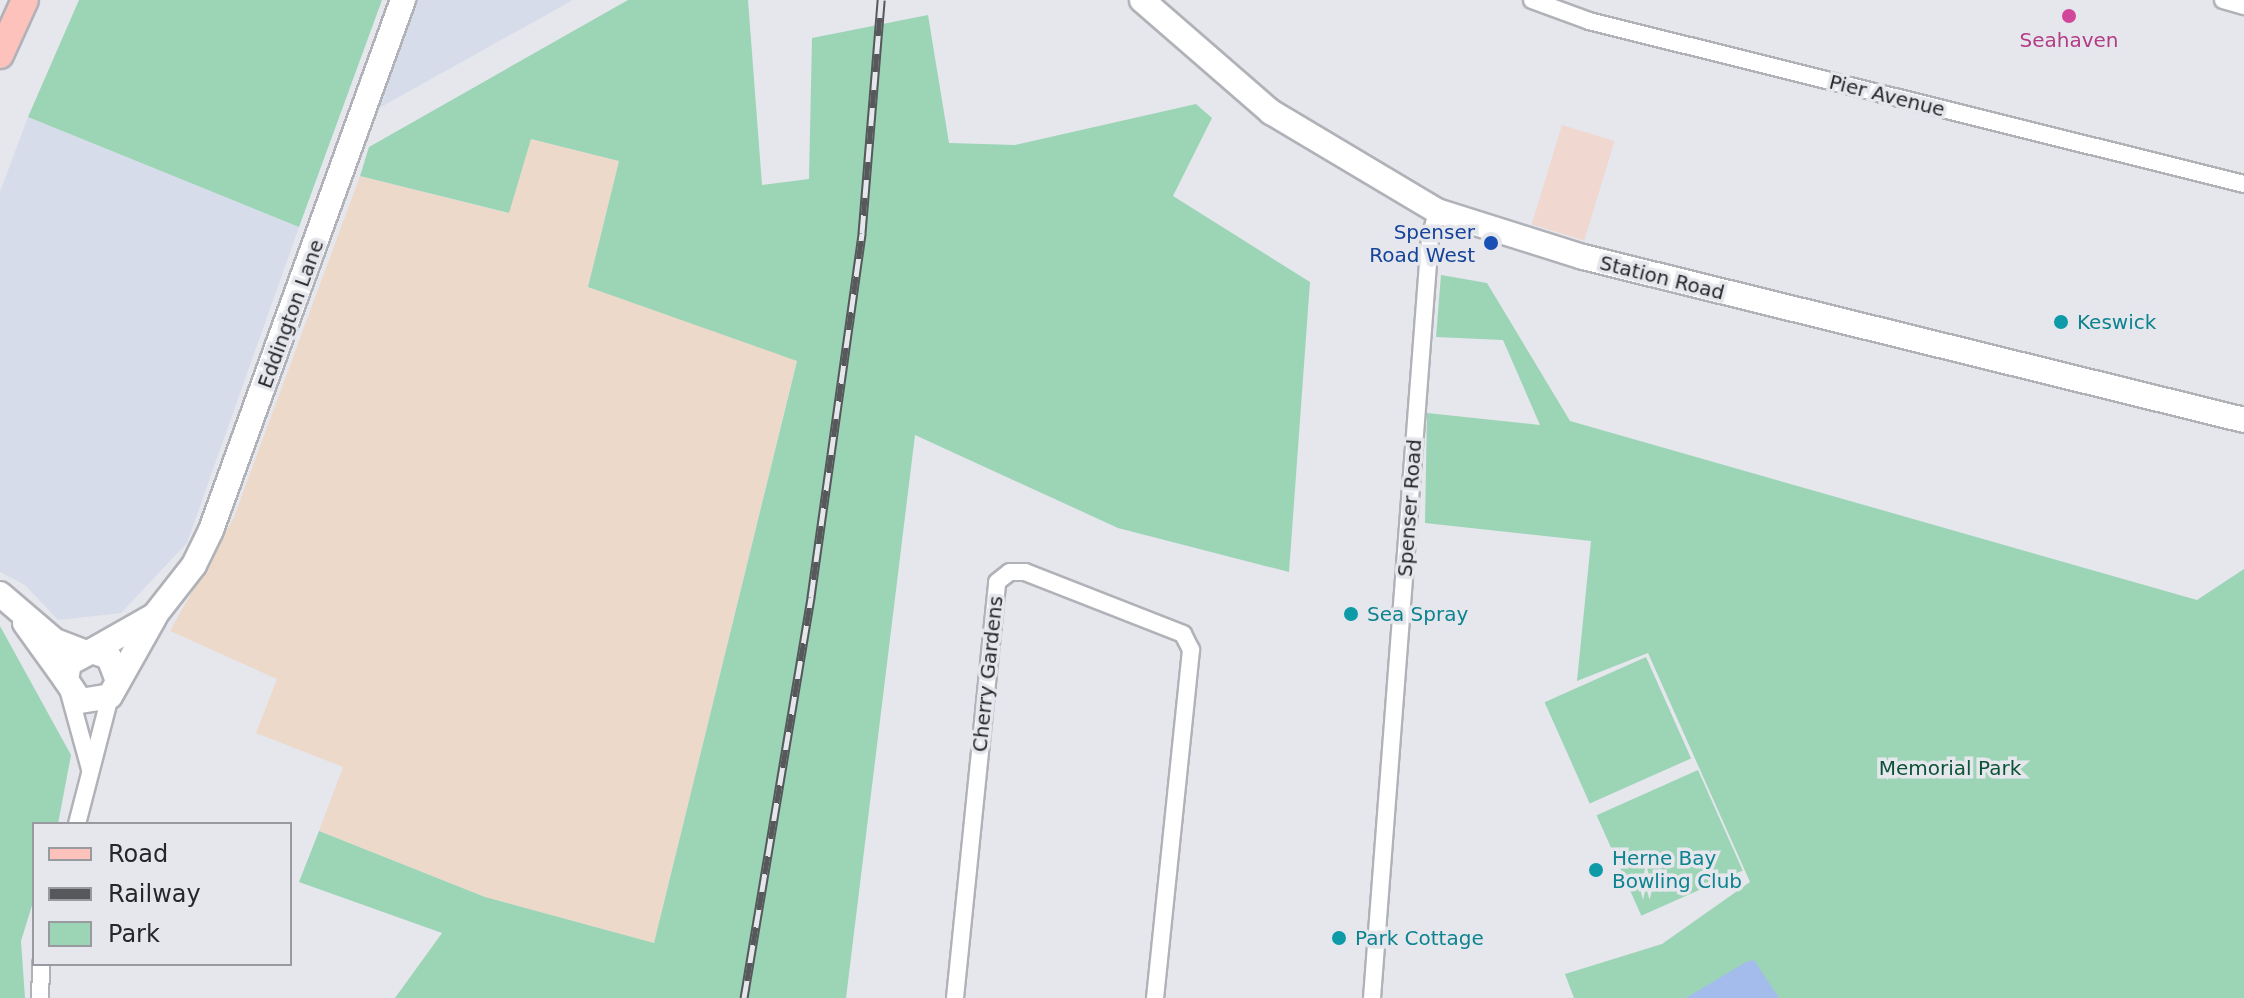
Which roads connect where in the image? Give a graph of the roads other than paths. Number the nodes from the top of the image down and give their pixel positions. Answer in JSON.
{"nodes":[{"id":1,"x":25,"y":0,"type":"edge"},
{"id":2,"x":403,"y":0,"type":"edge"},
{"id":3,"x":1142,"y":0,"type":"edge"},
{"id":4,"x":1532,"y":0,"type":"edge"},
{"id":5,"x":2223,"y":0,"type":"edge"},
{"id":6,"x":2244,"y":6,"type":"edge"},
{"id":7,"x":0,"y":55,"type":"edge"},
{"id":8,"x":2244,"y":184,"type":"edge"},
{"id":9,"x":1437,"y":211,"type":"junction"},
{"id":10,"x":2244,"y":420,"type":"edge"},
{"id":11,"x":8,"y":600,"type":"edge"},
{"id":12,"x":155,"y":615,"type":"junction"},
{"id":13,"x":88,"y":652,"type":"junction"},
{"id":14,"x":67,"y":685,"type":"junction"},
{"id":15,"x":114,"y":688,"type":"junction"},
{"id":16,"x":90,"y":770,"type":"junction"},
{"id":17,"x":77,"y":822,"type":"edge"},
{"id":18,"x":41,"y":966,"type":"edge"},
{"id":19,"x":40,"y":998,"type":"edge"},
{"id":20,"x":955,"y":998,"type":"edge"},
{"id":21,"x":1155,"y":998,"type":"edge"},
{"id":22,"x":1372,"y":998,"type":"edge"}],
"edges":[{"from":1,"to":7,"type":"main road"},
{"from":2,"to":12,"type":"street","name":"Eddington Lane"},
{"from":3,"to":9,"type":"street","name":"Station Road"},
{"from":4,"to":8,"type":"street","name":"Pier Avenue"},
{"from":5,"to":6,"type":"street"},
{"from":9,"to":10,"type":"street","name":"Station Road"},
{"from":9,"to":22,"type":"street","name":"Spenser Road"},
{"from":11,"to":13,"type":"street"},
{"from":11,"to":14,"type":"street"},
{"from":12,"to":13,"type":"street","name":"Eddington Lane"},
{"from":12,"to":15,"type":"street","name":"Eddington Lane"},
{"from":13,"to":14,"type":"street"},
{"from":13,"to":15,"type":"street"},
{"from":14,"to":15,"type":"street"},
{"from":14,"to":16,"type":"street","name":"Eddington Lane"},
{"from":15,"to":16,"type":"street","name":"Eddington Lane"},
{"from":16,"to":17,"type":"street","name":"Eddington Lane"},
{"from":18,"to":19,"type":"street"},
{"from":20,"to":21,"type":"street","name":"Cherry Gardens"}]}
